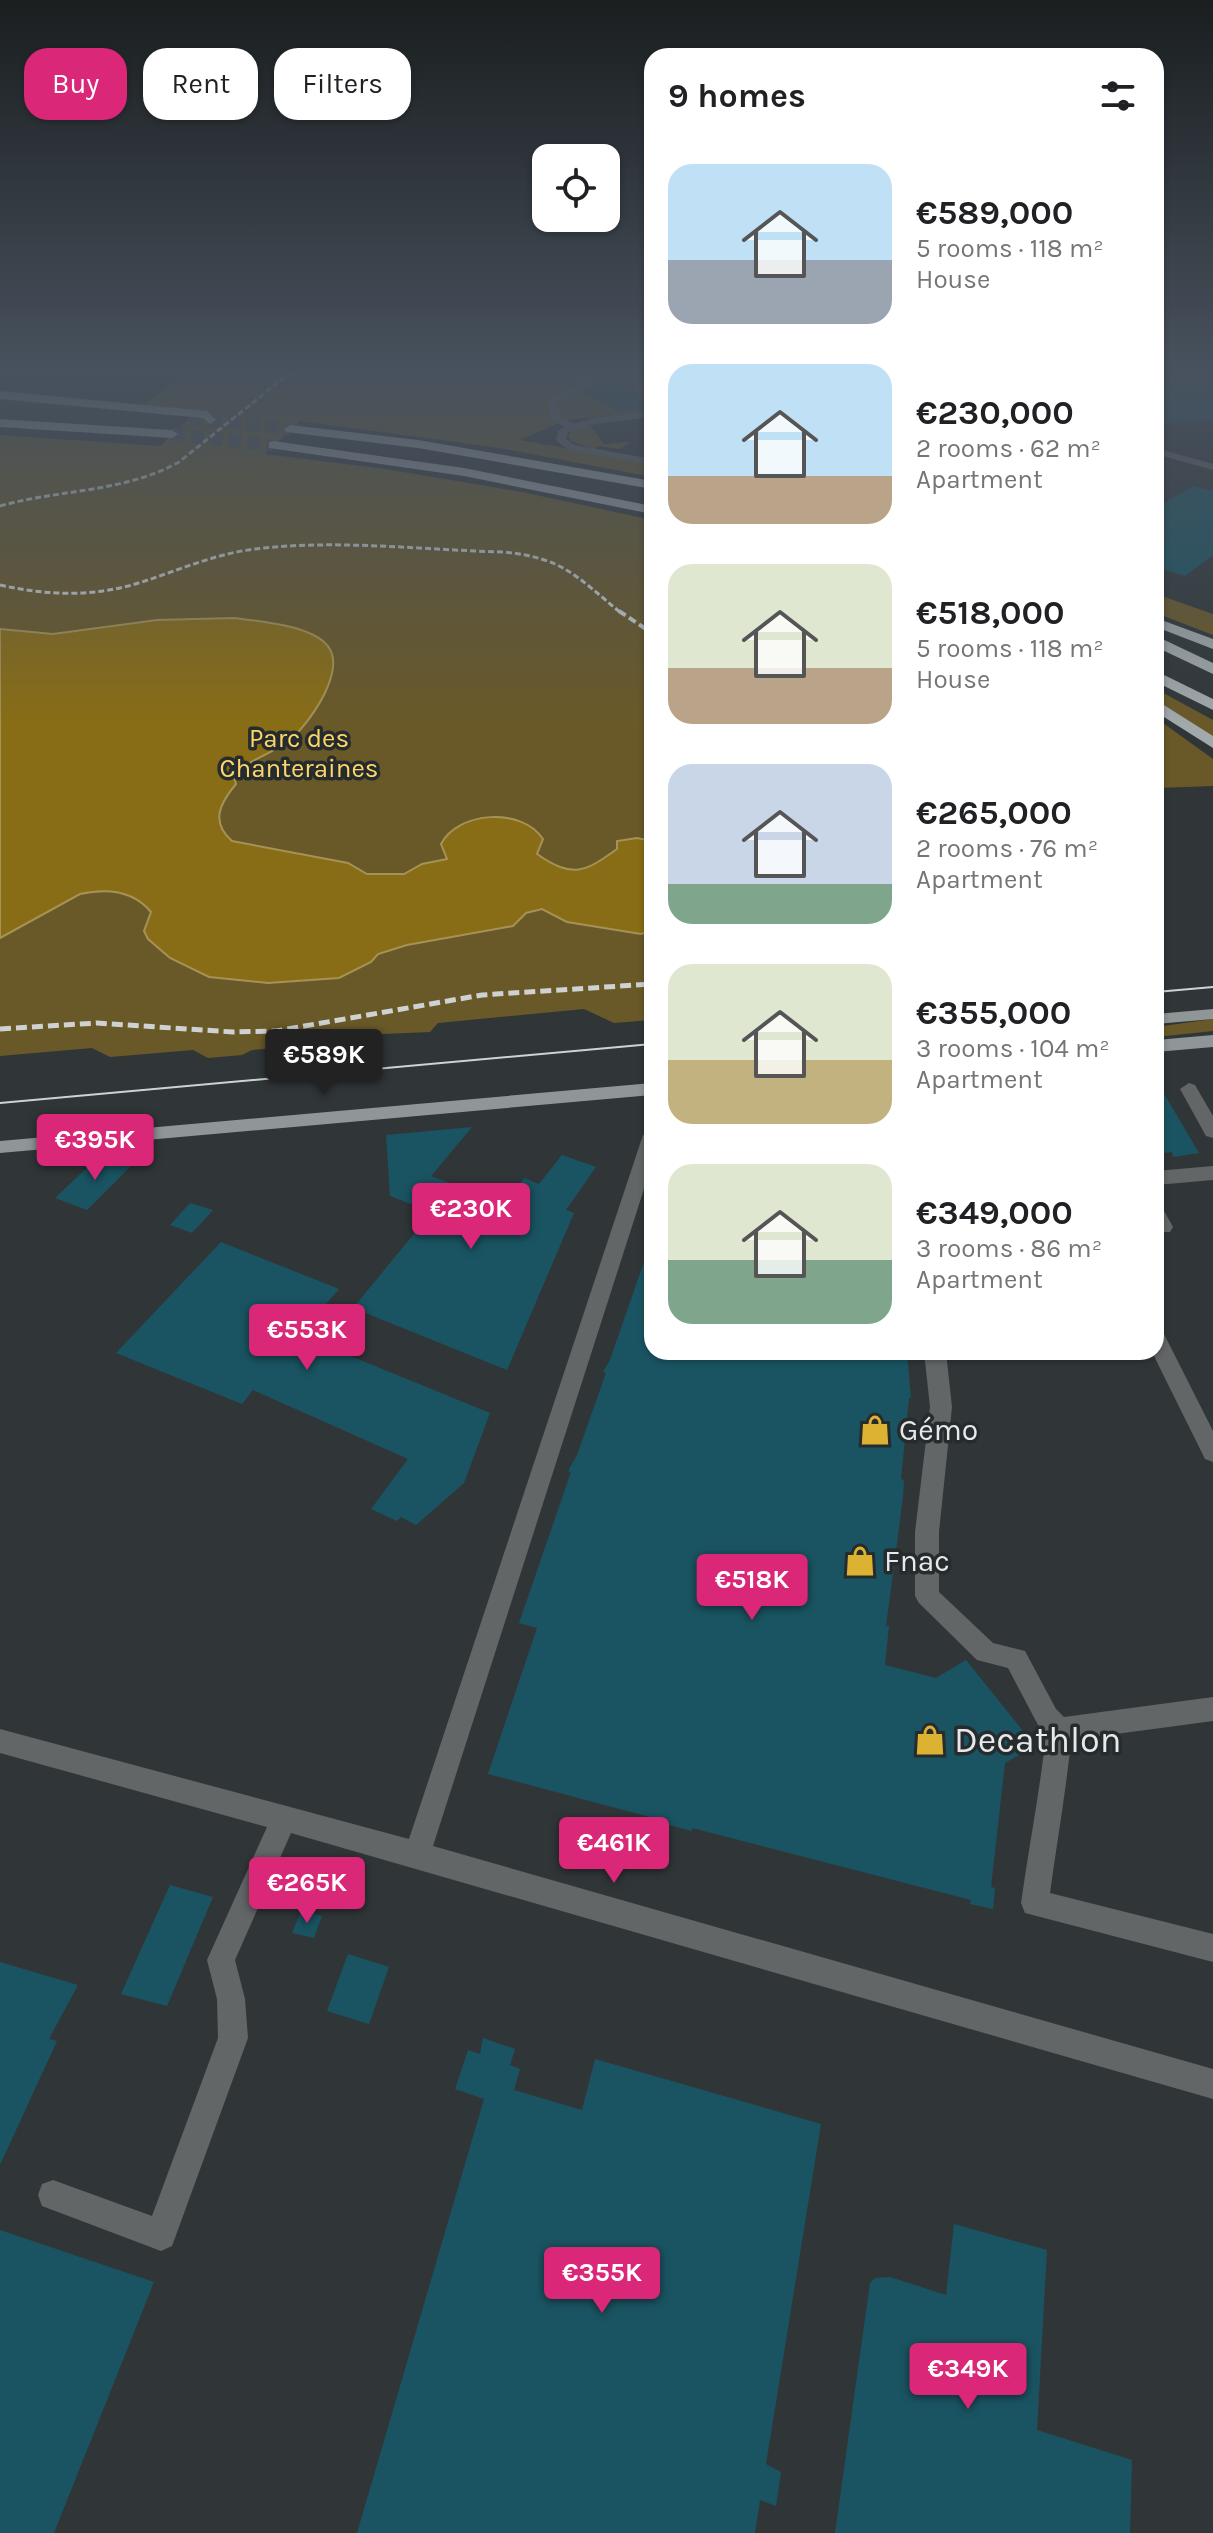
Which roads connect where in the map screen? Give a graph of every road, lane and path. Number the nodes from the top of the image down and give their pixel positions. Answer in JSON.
{"nodes":[{"id":1,"x":554,"y":490,"type":"edge"},
{"id":2,"x":644,"y":508,"type":"edge"},
{"id":3,"x":1164,"y":625,"type":"edge"},
{"id":4,"x":1213,"y":644,"type":"edge"},
{"id":5,"x":1164,"y":645,"type":"edge"},
{"id":6,"x":1213,"y":669,"type":"edge"},
{"id":7,"x":1164,"y":680,"type":"edge"},
{"id":8,"x":1213,"y":705,"type":"edge"},
{"id":9,"x":1164,"y":710,"type":"edge"},
{"id":10,"x":1213,"y":743,"type":"edge"},
{"id":11,"x":1213,"y":1014,"type":"edge"},
{"id":12,"x":1164,"y":1018,"type":"edge"},
{"id":13,"x":1213,"y":1041,"type":"edge"},
{"id":14,"x":1164,"y":1045,"type":"edge"},
{"id":15,"x":1189,"y":1089,"type":"dead end"},
{"id":16,"x":644,"y":1090,"type":"edge"},
{"id":17,"x":1213,"y":1132,"type":"edge"},
{"id":18,"x":0,"y":1147,"type":"edge"},
{"id":19,"x":644,"y":1160,"type":"edge"},
{"id":20,"x":1213,"y":1173,"type":"edge"},
{"id":21,"x":1164,"y":1177,"type":"edge"},
{"id":22,"x":1164,"y":1354,"type":"edge"},
{"id":23,"x":936,"y":1360,"type":"edge"},
{"id":24,"x":1213,"y":1453,"type":"edge"},
{"id":25,"x":1213,"y":1709,"type":"edge"},
{"id":26,"x":1059,"y":1737,"type":"junction"},
{"id":27,"x":0,"y":1741,"type":"edge"},
{"id":28,"x":283,"y":1820,"type":"junction"},
{"id":29,"x":417,"y":1855,"type":"junction"},
{"id":30,"x":1213,"y":1948,"type":"edge"},
{"id":31,"x":1213,"y":2084,"type":"edge"},
{"id":32,"x":53,"y":2195,"type":"dead end"}],
"edges":[{"from":1,"to":2,"type":"highway"},
{"from":3,"to":4,"type":"highway"},
{"from":5,"to":6,"type":"highway"},
{"from":7,"to":8,"type":"highway"},
{"from":9,"to":10,"type":"highway"},
{"from":11,"to":12,"type":"main road"},
{"from":13,"to":14,"type":"main road"},
{"from":15,"to":17,"type":"street"},
{"from":16,"to":18,"type":"main road"},
{"from":19,"to":29,"type":"street"},
{"from":20,"to":21,"type":"street"},
{"from":22,"to":24,"type":"street"},
{"from":23,"to":26,"type":"street"},
{"from":25,"to":26,"type":"street"},
{"from":26,"to":30,"type":"street"},
{"from":27,"to":28,"type":"street"},
{"from":28,"to":29,"type":"street"},
{"from":28,"to":32,"type":"street"},
{"from":29,"to":31,"type":"street"}]}
